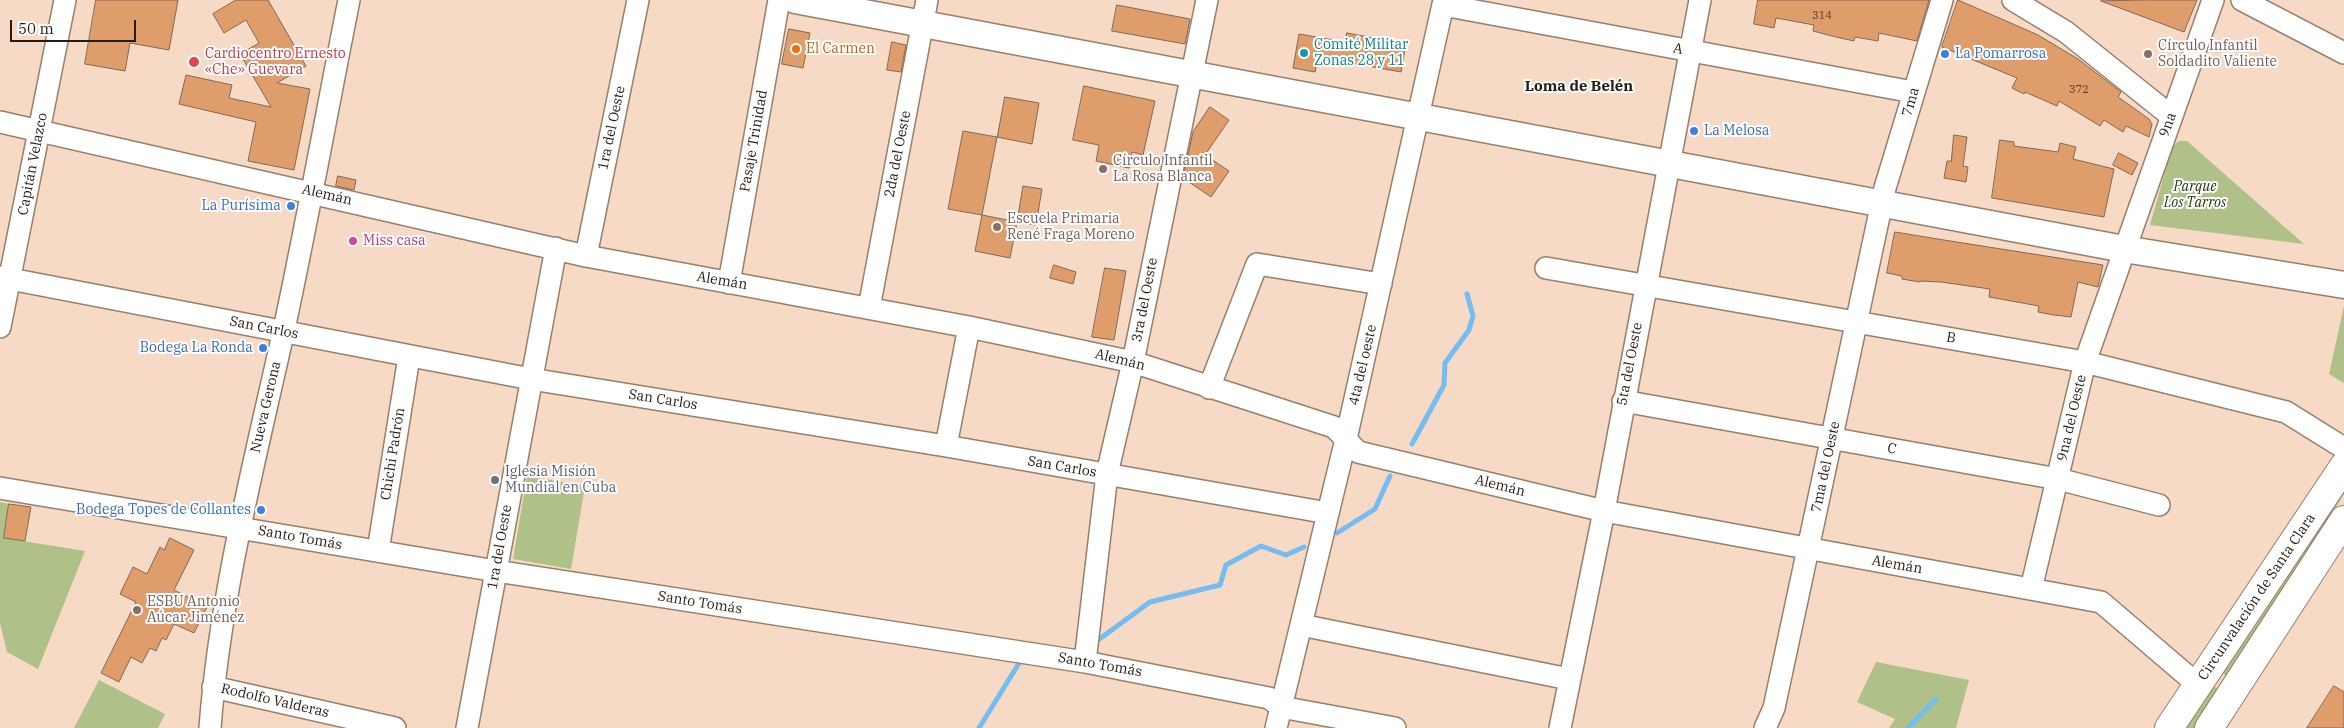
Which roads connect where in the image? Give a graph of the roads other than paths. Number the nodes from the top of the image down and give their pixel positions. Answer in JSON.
{"nodes":[{"id":1,"x":65,"y":0,"type":"edge"},
{"id":2,"x":350,"y":0,"type":"edge"},
{"id":3,"x":638,"y":0,"type":"edge"},
{"id":4,"x":779,"y":0,"type":"edge"},
{"id":5,"x":796,"y":0,"type":"edge"},
{"id":6,"x":855,"y":0,"type":"edge"},
{"id":7,"x":1207,"y":0,"type":"edge"},
{"id":8,"x":1700,"y":0,"type":"edge"},
{"id":9,"x":1942,"y":0,"type":"edge"},
{"id":10,"x":2013,"y":0,"type":"edge"},
{"id":11,"x":2213,"y":0,"type":"edge"},
{"id":12,"x":2242,"y":0,"type":"edge"},
{"id":13,"x":1444,"y":3,"type":"edge"},
{"id":14,"x":925,"y":12,"type":"edge"},
{"id":15,"x":1690,"y":51,"type":"junction"},
{"id":16,"x":2344,"y":53,"type":"edge"},
{"id":17,"x":1192,"y":68,"type":"junction"},
{"id":18,"x":1913,"y":92,"type":"junction"},
{"id":19,"x":1420,"y":110,"type":"junction"},
{"id":20,"x":2171,"y":116,"type":"junction"},
{"id":21,"x":0,"y":122,"type":"edge"},
{"id":22,"x":39,"y":129,"type":"junction"},
{"id":23,"x":1670,"y":156,"type":"junction"},
{"id":24,"x":310,"y":192,"type":"junction"},
{"id":25,"x":1884,"y":196,"type":"junction"},
{"id":26,"x":2127,"y":242,"type":"junction"},
{"id":27,"x":556,"y":248,"type":"junction"},
{"id":28,"x":586,"y":256,"type":"junction"},
{"id":29,"x":1546,"y":268,"type":"dead end"},
{"id":30,"x":2344,"y":269,"type":"edge"},
{"id":31,"x":5,"y":277,"type":"edge"},
{"id":32,"x":729,"y":283,"type":"junction"},
{"id":33,"x":1381,"y":284,"type":"junction"},
{"id":34,"x":1645,"y":286,"type":"junction"},
{"id":35,"x":2344,"y":286,"type":"edge"},
{"id":36,"x":869,"y":308,"type":"junction"},
{"id":37,"x":1857,"y":321,"type":"junction"},
{"id":38,"x":0,"y":327,"type":"edge"},
{"id":39,"x":969,"y":327,"type":"junction"},
{"id":40,"x":283,"y":332,"type":"junction"},
{"id":41,"x":409,"y":357,"type":"junction"},
{"id":42,"x":1133,"y":362,"type":"junction"},
{"id":43,"x":2085,"y":362,"type":"junction"},
{"id":44,"x":532,"y":379,"type":"junction"},
{"id":45,"x":1209,"y":388,"type":"junction"},
{"id":46,"x":1623,"y":401,"type":"junction"},
{"id":47,"x":1832,"y":438,"type":"junction"},
{"id":48,"x":1346,"y":439,"type":"junction"},
{"id":49,"x":946,"y":446,"type":"junction"},
{"id":50,"x":2344,"y":448,"type":"edge"},
{"id":51,"x":2344,"y":466,"type":"edge"},
{"id":52,"x":1107,"y":474,"type":"junction"},
{"id":53,"x":2058,"y":478,"type":"junction"},
{"id":54,"x":0,"y":488,"type":"edge"},
{"id":55,"x":2159,"y":505,"type":"dead end"},
{"id":56,"x":1604,"y":511,"type":"junction"},
{"id":57,"x":1328,"y":513,"type":"junction"},
{"id":58,"x":2344,"y":520,"type":"edge"},
{"id":59,"x":239,"y":528,"type":"junction"},
{"id":60,"x":1808,"y":549,"type":"junction"},
{"id":61,"x":378,"y":552,"type":"junction"},
{"id":62,"x":496,"y":571,"type":"junction"},
{"id":63,"x":2031,"y":590,"type":"junction"},
{"id":64,"x":1301,"y":625,"type":"junction"},
{"id":65,"x":1085,"y":662,"type":"junction"},
{"id":66,"x":1569,"y":679,"type":"junction"},
{"id":67,"x":2198,"y":685,"type":"junction"},
{"id":68,"x":214,"y":687,"type":"junction"},
{"id":69,"x":1281,"y":707,"type":"junction"},
{"id":70,"x":210,"y":728,"type":"edge"},
{"id":71,"x":395,"y":728,"type":"edge"},
{"id":72,"x":467,"y":728,"type":"edge"},
{"id":73,"x":1276,"y":728,"type":"edge"},
{"id":74,"x":1395,"y":728,"type":"edge"},
{"id":75,"x":1560,"y":728,"type":"edge"},
{"id":76,"x":1765,"y":728,"type":"edge"},
{"id":77,"x":2169,"y":728,"type":"edge"},
{"id":78,"x":2209,"y":728,"type":"edge"}],
"edges":[{"from":1,"to":22,"type":"street","name":"Capitán Velazco"},
{"from":2,"to":24,"type":"street","name":"Nueva Gerona"},
{"from":3,"to":28,"type":"street","name":"1ra del Oeste"},
{"from":4,"to":32,"type":"street","name":"Pasaje Trinidad"},
{"from":5,"to":14,"type":"main road"},
{"from":6,"to":14,"type":"main road"},
{"from":7,"to":17,"type":"street","name":"3ra del Oeste"},
{"from":8,"to":15,"type":"street","name":"5ta del Oeste"},
{"from":9,"to":18,"type":"street","name":"7ma"},
{"from":10,"to":20,"type":"street"},
{"from":11,"to":20,"type":"street","name":"9na"},
{"from":12,"to":16,"type":"street"},
{"from":13,"to":15,"type":"street","name":"A"},
{"from":13,"to":19,"type":"street","name":"4ta del oeste"},
{"from":14,"to":17,"type":"main road"},
{"from":14,"to":36,"type":"street","name":"2da del Oeste"},
{"from":15,"to":18,"type":"street","name":"A"},
{"from":15,"to":23,"type":"street","name":"5ta del Oeste"},
{"from":17,"to":19,"type":"main road"},
{"from":17,"to":42,"type":"street","name":"3ra del Oeste"},
{"from":18,"to":25,"type":"street","name":"7ma"},
{"from":19,"to":23,"type":"main road"},
{"from":19,"to":33,"type":"street","name":"4ta del oeste"},
{"from":20,"to":26,"type":"street","name":"9na"},
{"from":21,"to":22,"type":"street","name":"Alemán"},
{"from":22,"to":24,"type":"street","name":"Alemán"},
{"from":22,"to":31,"type":"street","name":"Capitán Velazco"},
{"from":23,"to":25,"type":"main road"},
{"from":23,"to":34,"type":"street","name":"5ta del Oeste"},
{"from":24,"to":27,"type":"street","name":"Alemán"},
{"from":24,"to":40,"type":"street","name":"Nueva Gerona"},
{"from":25,"to":26,"type":"main road"},
{"from":25,"to":37,"type":"street","name":"7ma del Oeste"},
{"from":26,"to":30,"type":"main road"},
{"from":26,"to":35,"type":"main road"},
{"from":26,"to":43,"type":"street","name":"9na del Oeste"},
{"from":27,"to":28,"type":"street","name":"Alemán"},
{"from":27,"to":44,"type":"street","name":"1ra del Oeste"},
{"from":28,"to":32,"type":"street","name":"Alemán"},
{"from":29,"to":34,"type":"street","name":"B"},
{"from":31,"to":38,"type":"street","name":"Capitán Velazco"},
{"from":31,"to":40,"type":"street","name":"San Carlos"},
{"from":32,"to":36,"type":"street","name":"Alemán"},
{"from":33,"to":45,"type":"street"},
{"from":33,"to":48,"type":"street","name":"4ta del oeste"},
{"from":34,"to":37,"type":"street","name":"B"},
{"from":34,"to":46,"type":"street","name":"5ta del Oeste"},
{"from":36,"to":39,"type":"street","name":"Alemán"},
{"from":37,"to":43,"type":"street","name":"B"},
{"from":37,"to":47,"type":"street","name":"7ma del Oeste"},
{"from":39,"to":42,"type":"street","name":"Alemán"},
{"from":39,"to":49,"type":"street"},
{"from":40,"to":41,"type":"street","name":"San Carlos"},
{"from":40,"to":59,"type":"street","name":"Nueva Gerona"},
{"from":41,"to":44,"type":"street","name":"San Carlos"},
{"from":41,"to":61,"type":"street","name":"Chichi Padrón"},
{"from":42,"to":45,"type":"street","name":"Alemán"},
{"from":42,"to":52,"type":"street","name":"3ra del Oeste"},
{"from":43,"to":50,"type":"street","name":"B"},
{"from":43,"to":53,"type":"street","name":"9na del Oeste"},
{"from":44,"to":49,"type":"street","name":"San Carlos"},
{"from":44,"to":62,"type":"street","name":"1ra del Oeste"},
{"from":45,"to":48,"type":"street","name":"Alemán"},
{"from":46,"to":47,"type":"street","name":"C"},
{"from":46,"to":56,"type":"street","name":"5ta del Oeste"},
{"from":47,"to":53,"type":"street","name":"C"},
{"from":47,"to":60,"type":"street","name":"7ma del Oeste"},
{"from":48,"to":56,"type":"street","name":"Alemán"},
{"from":48,"to":57,"type":"street","name":"4ta del oeste"},
{"from":49,"to":52,"type":"street","name":"San Carlos"},
{"from":51,"to":67,"type":"highway","name":"Circunvalación de Santa Clara"},
{"from":52,"to":57,"type":"street","name":"San Carlos"},
{"from":52,"to":65,"type":"street","name":"3ra del Oeste"},
{"from":53,"to":55,"type":"street","name":"C"},
{"from":53,"to":63,"type":"street","name":"9na del Oeste"},
{"from":54,"to":59,"type":"street","name":"Santo Tomás"},
{"from":56,"to":60,"type":"street","name":"Alemán"},
{"from":56,"to":66,"type":"street","name":"5ta del Oeste"},
{"from":57,"to":64,"type":"street","name":"4ta del oeste"},
{"from":58,"to":78,"type":"highway"},
{"from":59,"to":61,"type":"street","name":"Santo Tomás"},
{"from":59,"to":68,"type":"street","name":"Nueva Gerona"},
{"from":60,"to":63,"type":"street","name":"Alemán"},
{"from":60,"to":76,"type":"street","name":"7ma del Oeste"},
{"from":61,"to":62,"type":"street","name":"Santo Tomás"},
{"from":62,"to":65,"type":"street","name":"Santo Tomás"},
{"from":62,"to":72,"type":"street","name":"1ra del Oeste"},
{"from":63,"to":67,"type":"street","name":"Alemán"},
{"from":64,"to":66,"type":"street"},
{"from":64,"to":69,"type":"street","name":"4ta del oeste"},
{"from":65,"to":69,"type":"street","name":"Santo Tomás"},
{"from":66,"to":75,"type":"street","name":"5ta del Oeste"},
{"from":67,"to":77,"type":"highway","name":"Circunvalación de Santa Clara"},
{"from":68,"to":70,"type":"street","name":"Nueva Gerona"},
{"from":68,"to":71,"type":"street","name":"Rodolfo Valderas"},
{"from":69,"to":73,"type":"street","name":"4ta del oeste"},
{"from":69,"to":74,"type":"street","name":"Santo Tomás"}]}
